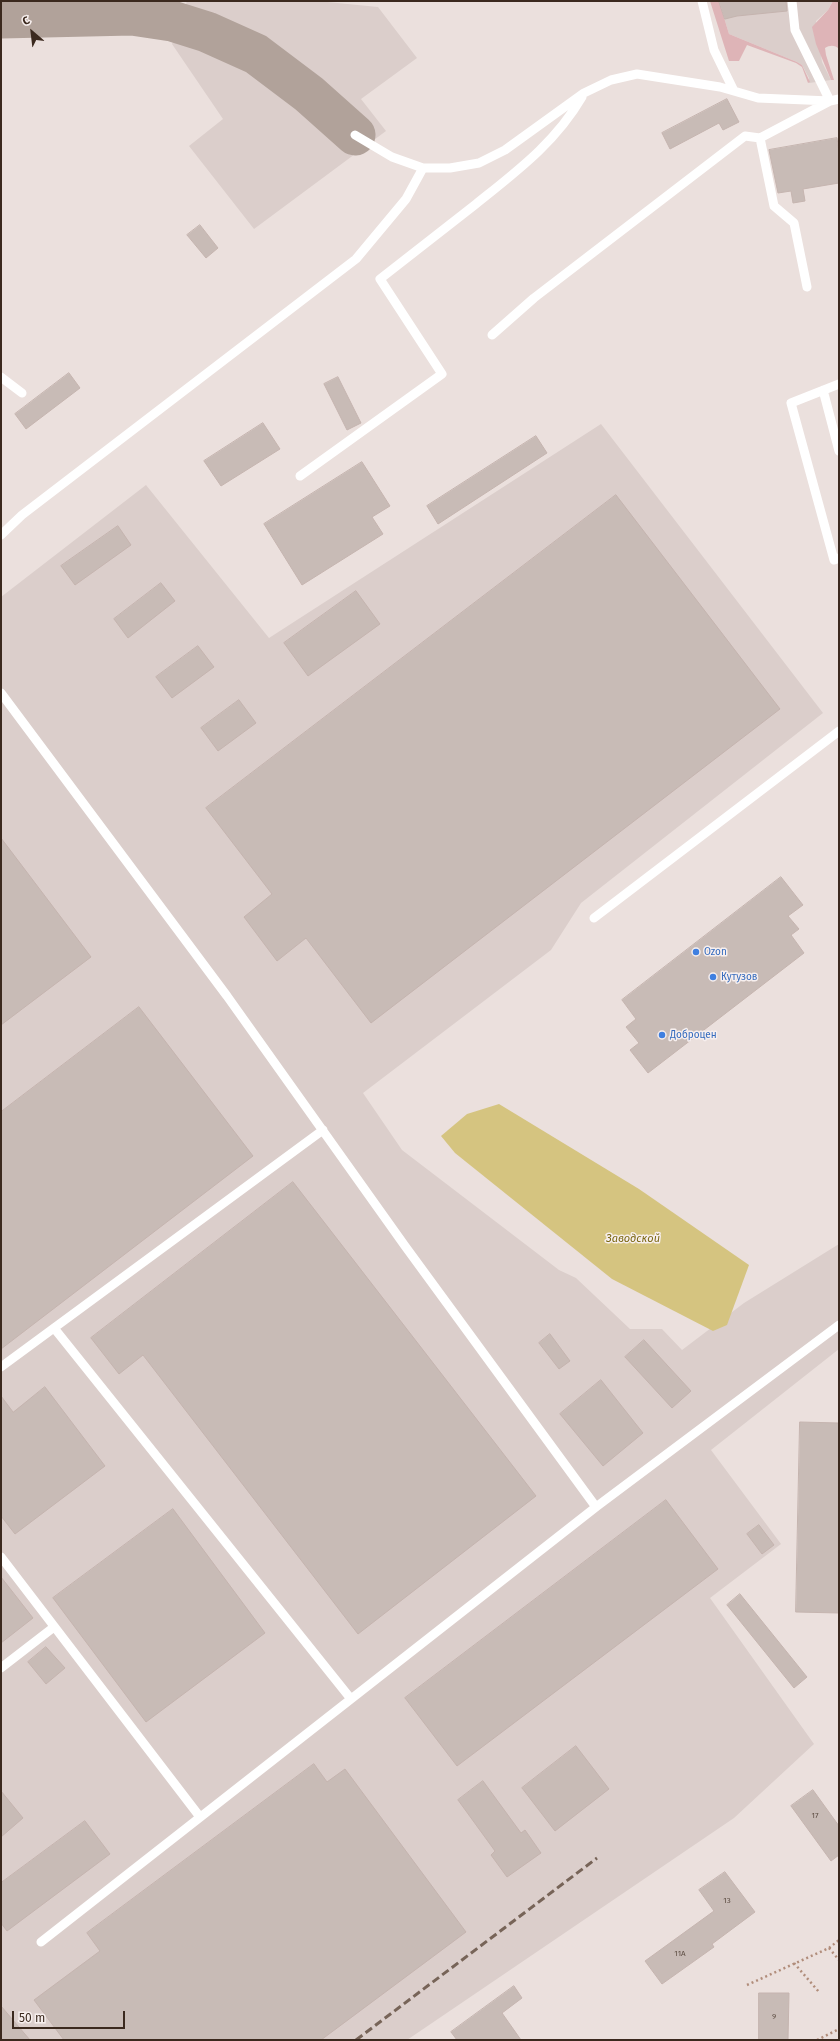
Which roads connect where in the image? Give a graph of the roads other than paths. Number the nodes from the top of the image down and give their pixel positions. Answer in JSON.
{"nodes":[{"id":1,"x":702,"y":1,"type":"edge"},
{"id":2,"x":792,"y":1,"type":"edge"},
{"id":3,"x":734,"y":91,"type":"junction"},
{"id":4,"x":584,"y":93,"type":"junction"},
{"id":5,"x":834,"y":100,"type":"edge"},
{"id":6,"x":355,"y":135,"type":"dead end"},
{"id":7,"x":760,"y":138,"type":"junction"},
{"id":8,"x":423,"y":168,"type":"junction"},
{"id":9,"x":807,"y":287,"type":"dead end"},
{"id":10,"x":492,"y":335,"type":"dead end"},
{"id":11,"x":1,"y":377,"type":"edge"},
{"id":12,"x":839,"y":384,"type":"edge"},
{"id":13,"x":823,"y":390,"type":"junction"},
{"id":14,"x":22,"y":393,"type":"dead end"},
{"id":15,"x":839,"y":451,"type":"edge"},
{"id":16,"x":300,"y":476,"type":"dead end"},
{"id":17,"x":1,"y":535,"type":"edge"},
{"id":18,"x":839,"y":558,"type":"edge"},
{"id":19,"x":1,"y":693,"type":"edge"},
{"id":20,"x":839,"y":731,"type":"edge"},
{"id":21,"x":594,"y":918,"type":"dead end"},
{"id":22,"x":323,"y":1130,"type":"junction"},
{"id":23,"x":839,"y":1325,"type":"edge"},
{"id":24,"x":54,"y":1328,"type":"junction"},
{"id":25,"x":1,"y":1367,"type":"edge"},
{"id":26,"x":596,"y":1507,"type":"junction"},
{"id":27,"x":1,"y":1557,"type":"edge"},
{"id":28,"x":54,"y":1627,"type":"junction"},
{"id":29,"x":1,"y":1668,"type":"edge"},
{"id":30,"x":351,"y":1698,"type":"junction"},
{"id":31,"x":200,"y":1817,"type":"junction"},
{"id":32,"x":41,"y":1942,"type":"dead end"}],
"edges":[{"from":1,"to":3,"type":"lane"},
{"from":2,"to":5,"type":"lane"},
{"from":3,"to":4,"type":"lane"},
{"from":3,"to":5,"type":"lane"},
{"from":4,"to":8,"type":"lane"},
{"from":4,"to":16,"type":"lane"},
{"from":5,"to":7,"type":"lane"},
{"from":6,"to":8,"type":"lane"},
{"from":7,"to":9,"type":"lane"},
{"from":7,"to":10,"type":"lane"},
{"from":8,"to":17,"type":"lane"},
{"from":11,"to":14,"type":"lane"},
{"from":12,"to":13,"type":"lane"},
{"from":13,"to":15,"type":"lane"},
{"from":13,"to":18,"type":"lane"},
{"from":19,"to":22,"type":"lane"},
{"from":20,"to":21,"type":"lane"},
{"from":22,"to":24,"type":"lane"},
{"from":22,"to":26,"type":"lane"},
{"from":23,"to":26,"type":"lane"},
{"from":24,"to":25,"type":"lane"},
{"from":24,"to":30,"type":"lane"},
{"from":26,"to":30,"type":"lane"},
{"from":27,"to":28,"type":"lane"},
{"from":28,"to":29,"type":"lane"},
{"from":28,"to":31,"type":"lane"},
{"from":30,"to":31,"type":"lane"},
{"from":31,"to":32,"type":"lane"}]}
